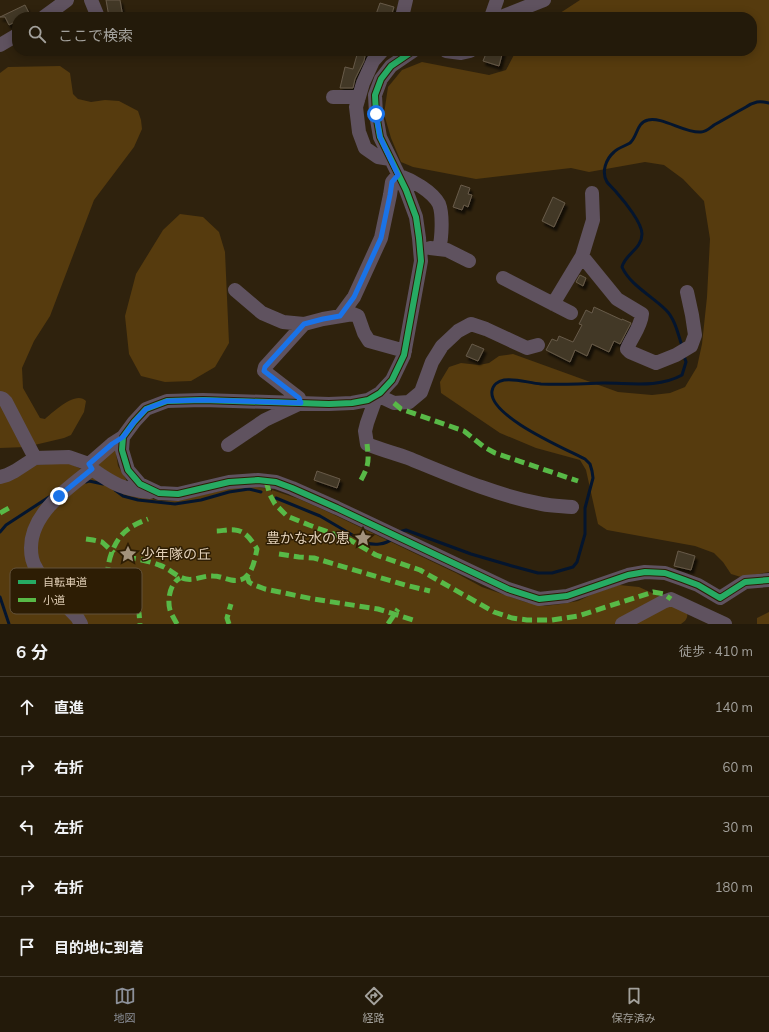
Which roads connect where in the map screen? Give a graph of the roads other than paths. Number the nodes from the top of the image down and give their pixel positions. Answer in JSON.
{"nodes":[{"id":1,"x":67,"y":0,"type":"edge"},
{"id":2,"x":91,"y":0,"type":"edge"},
{"id":3,"x":406,"y":0,"type":"edge"},
{"id":4,"x":497,"y":0,"type":"edge"},
{"id":5,"x":544,"y":0,"type":"edge"},
{"id":6,"x":51,"y":12,"type":"edge"},
{"id":7,"x":96,"y":12,"type":"edge"},
{"id":8,"x":403,"y":12,"type":"edge"},
{"id":9,"x":493,"y":12,"type":"edge"},
{"id":10,"x":514,"y":12,"type":"edge"},
{"id":11,"x":12,"y":38,"type":"edge"},
{"id":12,"x":0,"y":45,"type":"edge"},
{"id":13,"x":378,"y":56,"type":"edge"},
{"id":14,"x":406,"y":56,"type":"edge"},
{"id":15,"x":334,"y":97,"type":"dead end"},
{"id":16,"x":359,"y":97,"type":"junction"},
{"id":17,"x":390,"y":158,"type":"junction"},
{"id":18,"x":398,"y":175,"type":"junction"},
{"id":19,"x":592,"y":193,"type":"dead end"},
{"id":20,"x":420,"y":247,"type":"junction"},
{"id":21,"x":439,"y":248,"type":"junction"},
{"id":22,"x":582,"y":256,"type":"junction"},
{"id":23,"x":468,"y":261,"type":"dead end"},
{"id":24,"x":502,"y":278,"type":"dead end"},
{"id":25,"x":235,"y":290,"type":"dead end"},
{"id":26,"x":686,"y":292,"type":"dead end"},
{"id":27,"x":553,"y":304,"type":"junction"},
{"id":28,"x":571,"y":313,"type":"dead end"},
{"id":29,"x":340,"y":316,"type":"junction"},
{"id":30,"x":304,"y":324,"type":"junction"},
{"id":31,"x":538,"y":345,"type":"dead end"},
{"id":32,"x":405,"y":351,"type":"junction"},
{"id":33,"x":377,"y":395,"type":"junction"},
{"id":34,"x":0,"y":398,"type":"edge"},
{"id":35,"x":301,"y":403,"type":"junction"},
{"id":36,"x":123,"y":437,"type":"junction"},
{"id":37,"x":228,"y":445,"type":"dead end"},
{"id":38,"x":35,"y":458,"type":"junction"},
{"id":39,"x":91,"y":466,"type":"junction"},
{"id":40,"x":0,"y":477,"type":"edge"},
{"id":41,"x":159,"y":493,"type":"junction"},
{"id":42,"x":572,"y":507,"type":"dead end"},
{"id":43,"x":36,"y":568,"type":"edge"},
{"id":44,"x":769,"y":580,"type":"edge"},
{"id":45,"x":720,"y":598,"type":"junction"},
{"id":46,"x":74,"y":614,"type":"edge"},
{"id":47,"x":81,"y":624,"type":"edge"},
{"id":48,"x":622,"y":624,"type":"edge"},
{"id":49,"x":725,"y":624,"type":"edge"}],
"edges":[{"from":1,"to":6,"type":"street"},
{"from":2,"to":7,"type":"street"},
{"from":3,"to":8,"type":"street"},
{"from":4,"to":9,"type":"street"},
{"from":5,"to":10,"type":"street"},
{"from":11,"to":12,"type":"street"},
{"from":13,"to":16,"type":"street"},
{"from":14,"to":17,"type":"street"},
{"from":15,"to":16,"type":"street"},
{"from":16,"to":17,"type":"street"},
{"from":17,"to":18,"type":"street"},
{"from":18,"to":20,"type":"street"},
{"from":18,"to":21,"type":"street"},
{"from":18,"to":29,"type":"street"},
{"from":19,"to":22,"type":"street"},
{"from":20,"to":21,"type":"street"},
{"from":20,"to":32,"type":"street"},
{"from":21,"to":23,"type":"street"},
{"from":22,"to":26,"type":"street"},
{"from":22,"to":27,"type":"street"},
{"from":24,"to":27,"type":"street"},
{"from":25,"to":30,"type":"street"},
{"from":27,"to":28,"type":"street"},
{"from":29,"to":30,"type":"street"},
{"from":29,"to":32,"type":"street"},
{"from":30,"to":35,"type":"street"},
{"from":31,"to":33,"type":"street"},
{"from":32,"to":33,"type":"street"},
{"from":33,"to":35,"type":"street"},
{"from":33,"to":42,"type":"street"},
{"from":34,"to":38,"type":"street"},
{"from":35,"to":36,"type":"street"},
{"from":35,"to":37,"type":"street"},
{"from":36,"to":39,"type":"street"},
{"from":36,"to":41,"type":"street"},
{"from":38,"to":39,"type":"street"},
{"from":38,"to":40,"type":"street"},
{"from":39,"to":41,"type":"street"},
{"from":39,"to":43,"type":"street"},
{"from":41,"to":45,"type":"street"},
{"from":44,"to":45,"type":"street"},
{"from":45,"to":49,"type":"street"},
{"from":46,"to":47,"type":"street"},
{"from":48,"to":49,"type":"street"}]}
